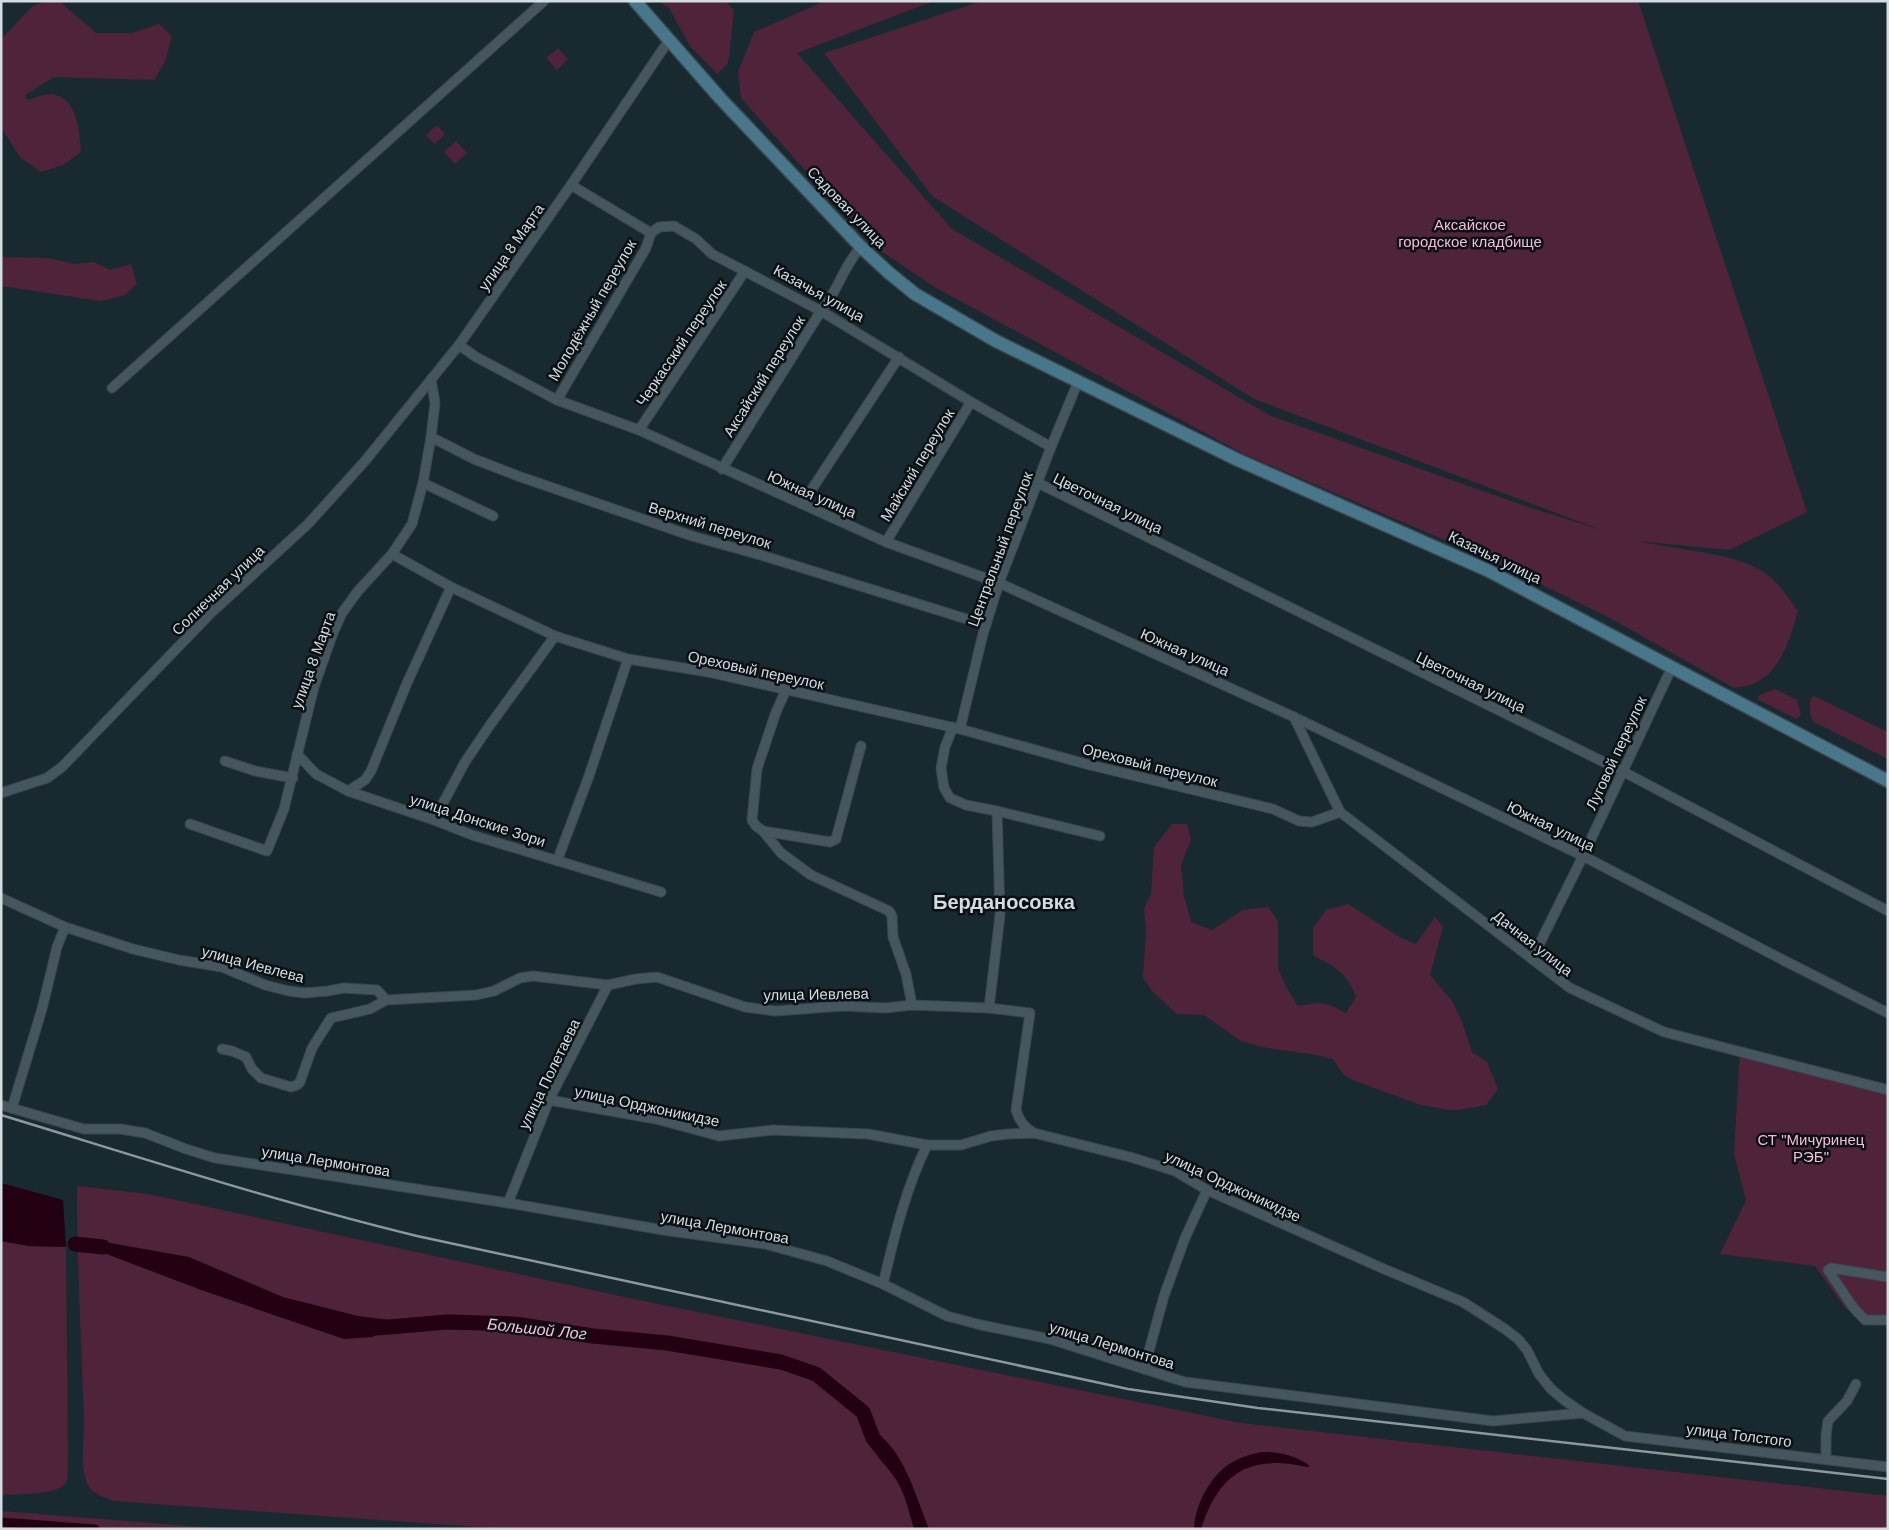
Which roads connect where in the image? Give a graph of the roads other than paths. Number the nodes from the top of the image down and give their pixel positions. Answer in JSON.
{"nodes":[{"id":1,"x":544,"y":1,"type":"edge"},
{"id":2,"x":635,"y":1,"type":"edge"},
{"id":3,"x":669,"y":40,"type":"junction"},
{"id":4,"x":571,"y":185,"type":"junction"},
{"id":5,"x":651,"y":233,"type":"junction"},
{"id":6,"x":861,"y":247,"type":"junction"},
{"id":7,"x":745,"y":271,"type":"junction"},
{"id":8,"x":821,"y":311,"type":"junction"},
{"id":9,"x":459,"y":345,"type":"junction"},
{"id":10,"x":899,"y":358,"type":"junction"},
{"id":11,"x":431,"y":379,"type":"junction"},
{"id":12,"x":1078,"y":382,"type":"junction"},
{"id":13,"x":112,"y":388,"type":"dead end"},
{"id":14,"x":557,"y":400,"type":"junction"},
{"id":15,"x":971,"y":402,"type":"junction"},
{"id":16,"x":639,"y":430,"type":"junction"},
{"id":17,"x":431,"y":437,"type":"junction"},
{"id":18,"x":1051,"y":447,"type":"junction"},
{"id":19,"x":722,"y":469,"type":"junction"},
{"id":20,"x":423,"y":483,"type":"junction"},
{"id":21,"x":1038,"y":483,"type":"junction"},
{"id":22,"x":802,"y":504,"type":"junction"},
{"id":23,"x":493,"y":516,"type":"dead end"},
{"id":24,"x":886,"y":542,"type":"junction"},
{"id":25,"x":392,"y":554,"type":"junction"},
{"id":26,"x":999,"y":583,"type":"junction"},
{"id":27,"x":451,"y":587,"type":"junction"},
{"id":28,"x":986,"y":625,"type":"junction"},
{"id":29,"x":555,"y":636,"type":"junction"},
{"id":30,"x":628,"y":659,"type":"junction"},
{"id":31,"x":1672,"y":667,"type":"junction"},
{"id":32,"x":786,"y":690,"type":"junction"},
{"id":33,"x":1294,"y":717,"type":"junction"},
{"id":34,"x":956,"y":728,"type":"junction"},
{"id":35,"x":860,"y":746,"type":"dead end"},
{"id":36,"x":297,"y":754,"type":"junction"},
{"id":37,"x":225,"y":761,"type":"dead end"},
{"id":38,"x":1622,"y":771,"type":"junction"},
{"id":39,"x":293,"y":778,"type":"junction"},
{"id":40,"x":1888,"y":781,"type":"edge"},
{"id":41,"x":348,"y":791,"type":"junction"},
{"id":42,"x":1,"y":793,"type":"edge"},
{"id":43,"x":997,"y":811,"type":"junction"},
{"id":44,"x":1340,"y":812,"type":"junction"},
{"id":45,"x":434,"y":820,"type":"junction"},
{"id":46,"x":190,"y":824,"type":"dead end"},
{"id":47,"x":764,"y":831,"type":"junction"},
{"id":48,"x":1100,"y":836,"type":"dead end"},
{"id":49,"x":1584,"y":856,"type":"junction"},
{"id":50,"x":557,"y":861,"type":"junction"},
{"id":51,"x":661,"y":892,"type":"dead end"},
{"id":52,"x":1,"y":898,"type":"edge"},
{"id":53,"x":1888,"y":911,"type":"edge"},
{"id":54,"x":65,"y":927,"type":"junction"},
{"id":55,"x":1532,"y":959,"type":"junction"},
{"id":56,"x":608,"y":986,"type":"junction"},
{"id":57,"x":386,"y":1000,"type":"junction"},
{"id":58,"x":912,"y":1005,"type":"junction"},
{"id":59,"x":989,"y":1008,"type":"junction"},
{"id":60,"x":1888,"y":1013,"type":"edge"},
{"id":61,"x":222,"y":1049,"type":"dead end"},
{"id":62,"x":1888,"y":1090,"type":"edge"},
{"id":63,"x":548,"y":1100,"type":"junction"},
{"id":64,"x":1,"y":1105,"type":"edge"},
{"id":65,"x":12,"y":1108,"type":"junction"},
{"id":66,"x":1034,"y":1134,"type":"junction"},
{"id":67,"x":927,"y":1145,"type":"junction"},
{"id":68,"x":1206,"y":1190,"type":"junction"},
{"id":69,"x":508,"y":1203,"type":"junction"},
{"id":70,"x":1888,"y":1277,"type":"edge"},
{"id":71,"x":883,"y":1284,"type":"junction"},
{"id":72,"x":1888,"y":1320,"type":"edge"},
{"id":73,"x":1144,"y":1369,"type":"junction"},
{"id":74,"x":1856,"y":1384,"type":"dead end"},
{"id":75,"x":1584,"y":1413,"type":"junction"},
{"id":76,"x":1826,"y":1459,"type":"junction"},
{"id":77,"x":1888,"y":1466,"type":"edge"}],
"edges":[{"from":1,"to":13,"type":"street"},
{"from":2,"to":3,"type":"main road","name":"Садовая улица"},
{"from":3,"to":4,"type":"street","name":"улица 8 Марта"},
{"from":3,"to":6,"type":"main road","name":"Садовая улица"},
{"from":4,"to":5,"type":"street"},
{"from":4,"to":9,"type":"street","name":"улица 8 Марта"},
{"from":5,"to":7,"type":"street","name":"Казачья улица"},
{"from":5,"to":14,"type":"street","name":"Молодёжный переулок"},
{"from":6,"to":8,"type":"street","name":"Аксайский переулок"},
{"from":6,"to":12,"type":"main road","name":"Садовая улица"},
{"from":7,"to":8,"type":"street","name":"Казачья улица"},
{"from":7,"to":16,"type":"street","name":"Черкасский переулок"},
{"from":8,"to":10,"type":"street","name":"Казачья улица"},
{"from":8,"to":19,"type":"street","name":"Аксайский переулок"},
{"from":9,"to":11,"type":"street","name":"улица 8 Марта"},
{"from":9,"to":14,"type":"street","name":"Южная улица"},
{"from":10,"to":15,"type":"street","name":"Казачья улица"},
{"from":10,"to":22,"type":"street"},
{"from":11,"to":17,"type":"street","name":"улица 8 Марта"},
{"from":11,"to":42,"type":"street","name":"Солнечная улица"},
{"from":12,"to":18,"type":"street","name":"Центральный переулок"},
{"from":12,"to":31,"type":"main road","name":"Казачья улица"},
{"from":14,"to":16,"type":"street","name":"Южная улица"},
{"from":15,"to":18,"type":"street","name":"Казачья улица"},
{"from":15,"to":24,"type":"street","name":"Майский переулок"},
{"from":16,"to":19,"type":"street","name":"Южная улица"},
{"from":17,"to":20,"type":"street","name":"улица 8 Марта"},
{"from":17,"to":28,"type":"street","name":"Верхний переулок"},
{"from":18,"to":21,"type":"street","name":"Центральный переулок"},
{"from":19,"to":22,"type":"street","name":"Южная улица"},
{"from":20,"to":23,"type":"street"},
{"from":20,"to":25,"type":"street","name":"улица 8 Марта"},
{"from":21,"to":26,"type":"street","name":"Центральный переулок"},
{"from":21,"to":38,"type":"street","name":"Цветочная улица"},
{"from":22,"to":24,"type":"street","name":"Южная улица"},
{"from":24,"to":26,"type":"street","name":"Южная улица"},
{"from":25,"to":27,"type":"street","name":"Ореховый переулок"},
{"from":25,"to":36,"type":"street","name":"улица 8 Марта"},
{"from":26,"to":28,"type":"street","name":"Центральный переулок"},
{"from":26,"to":33,"type":"street","name":"Южная улица"},
{"from":27,"to":29,"type":"street","name":"Ореховый переулок"},
{"from":27,"to":41,"type":"street"},
{"from":28,"to":34,"type":"street","name":"Центральный переулок"},
{"from":29,"to":30,"type":"street","name":"Ореховый переулок"},
{"from":29,"to":45,"type":"street"},
{"from":30,"to":32,"type":"street","name":"Ореховый переулок"},
{"from":30,"to":50,"type":"street"},
{"from":31,"to":38,"type":"street","name":"Луговой переулок"},
{"from":31,"to":40,"type":"main road","name":"Казачья улица"},
{"from":32,"to":34,"type":"street","name":"Ореховый переулок"},
{"from":32,"to":47,"type":"street"},
{"from":33,"to":44,"type":"street"},
{"from":33,"to":49,"type":"street","name":"Южная улица"},
{"from":34,"to":43,"type":"street"},
{"from":34,"to":44,"type":"street","name":"Ореховый переулок"},
{"from":35,"to":47,"type":"street"},
{"from":36,"to":39,"type":"street","name":"улица 8 Марта"},
{"from":36,"to":41,"type":"street","name":"улица Донские Зори"},
{"from":37,"to":39,"type":"street"},
{"from":38,"to":49,"type":"street","name":"Луговой переулок"},
{"from":38,"to":53,"type":"street","name":"Цветочная улица"},
{"from":39,"to":46,"type":"street","name":"улица 8 Марта"},
{"from":41,"to":45,"type":"street","name":"улица Донские Зори"},
{"from":43,"to":48,"type":"street"},
{"from":43,"to":59,"type":"street"},
{"from":44,"to":55,"type":"street","name":"Дачная улица"},
{"from":45,"to":50,"type":"street","name":"улица Донские Зори"},
{"from":47,"to":58,"type":"street"},
{"from":49,"to":55,"type":"street","name":"Луговой переулок"},
{"from":49,"to":60,"type":"street","name":"Южная улица"},
{"from":50,"to":51,"type":"street","name":"улица Донские Зори"},
{"from":52,"to":54,"type":"street","name":"улица Иевлева"},
{"from":54,"to":57,"type":"street","name":"улица Иевлева"},
{"from":54,"to":65,"type":"street"},
{"from":55,"to":62,"type":"street","name":"Дачная улица"},
{"from":56,"to":57,"type":"street","name":"улица Иевлева"},
{"from":56,"to":58,"type":"street","name":"улица Иевлева"},
{"from":56,"to":63,"type":"street","name":"улица Полетаева"},
{"from":57,"to":61,"type":"street"},
{"from":58,"to":59,"type":"street","name":"улица Иевлева"},
{"from":59,"to":66,"type":"street","name":"улица Иевлева"},
{"from":63,"to":67,"type":"street","name":"улица Орджоникидзе"},
{"from":63,"to":69,"type":"street","name":"улица Полетаева"},
{"from":64,"to":65,"type":"street","name":"улица Лермонтова"},
{"from":65,"to":69,"type":"street","name":"улица Лермонтова"},
{"from":66,"to":67,"type":"street","name":"улица Орджоникидзе"},
{"from":66,"to":68,"type":"street","name":"улица Орджоникидзе"},
{"from":67,"to":71,"type":"street"},
{"from":68,"to":73,"type":"street"},
{"from":68,"to":75,"type":"street","name":"улица Орджоникидзе"},
{"from":69,"to":71,"type":"street","name":"улица Лермонтова"},
{"from":70,"to":72,"type":"street"},
{"from":71,"to":73,"type":"street","name":"улица Лермонтова"},
{"from":73,"to":75,"type":"street","name":"улица Лермонтова"},
{"from":74,"to":76,"type":"street"},
{"from":75,"to":76,"type":"street","name":"улица Толстого"},
{"from":76,"to":77,"type":"street","name":"улица Толстого"}]}
